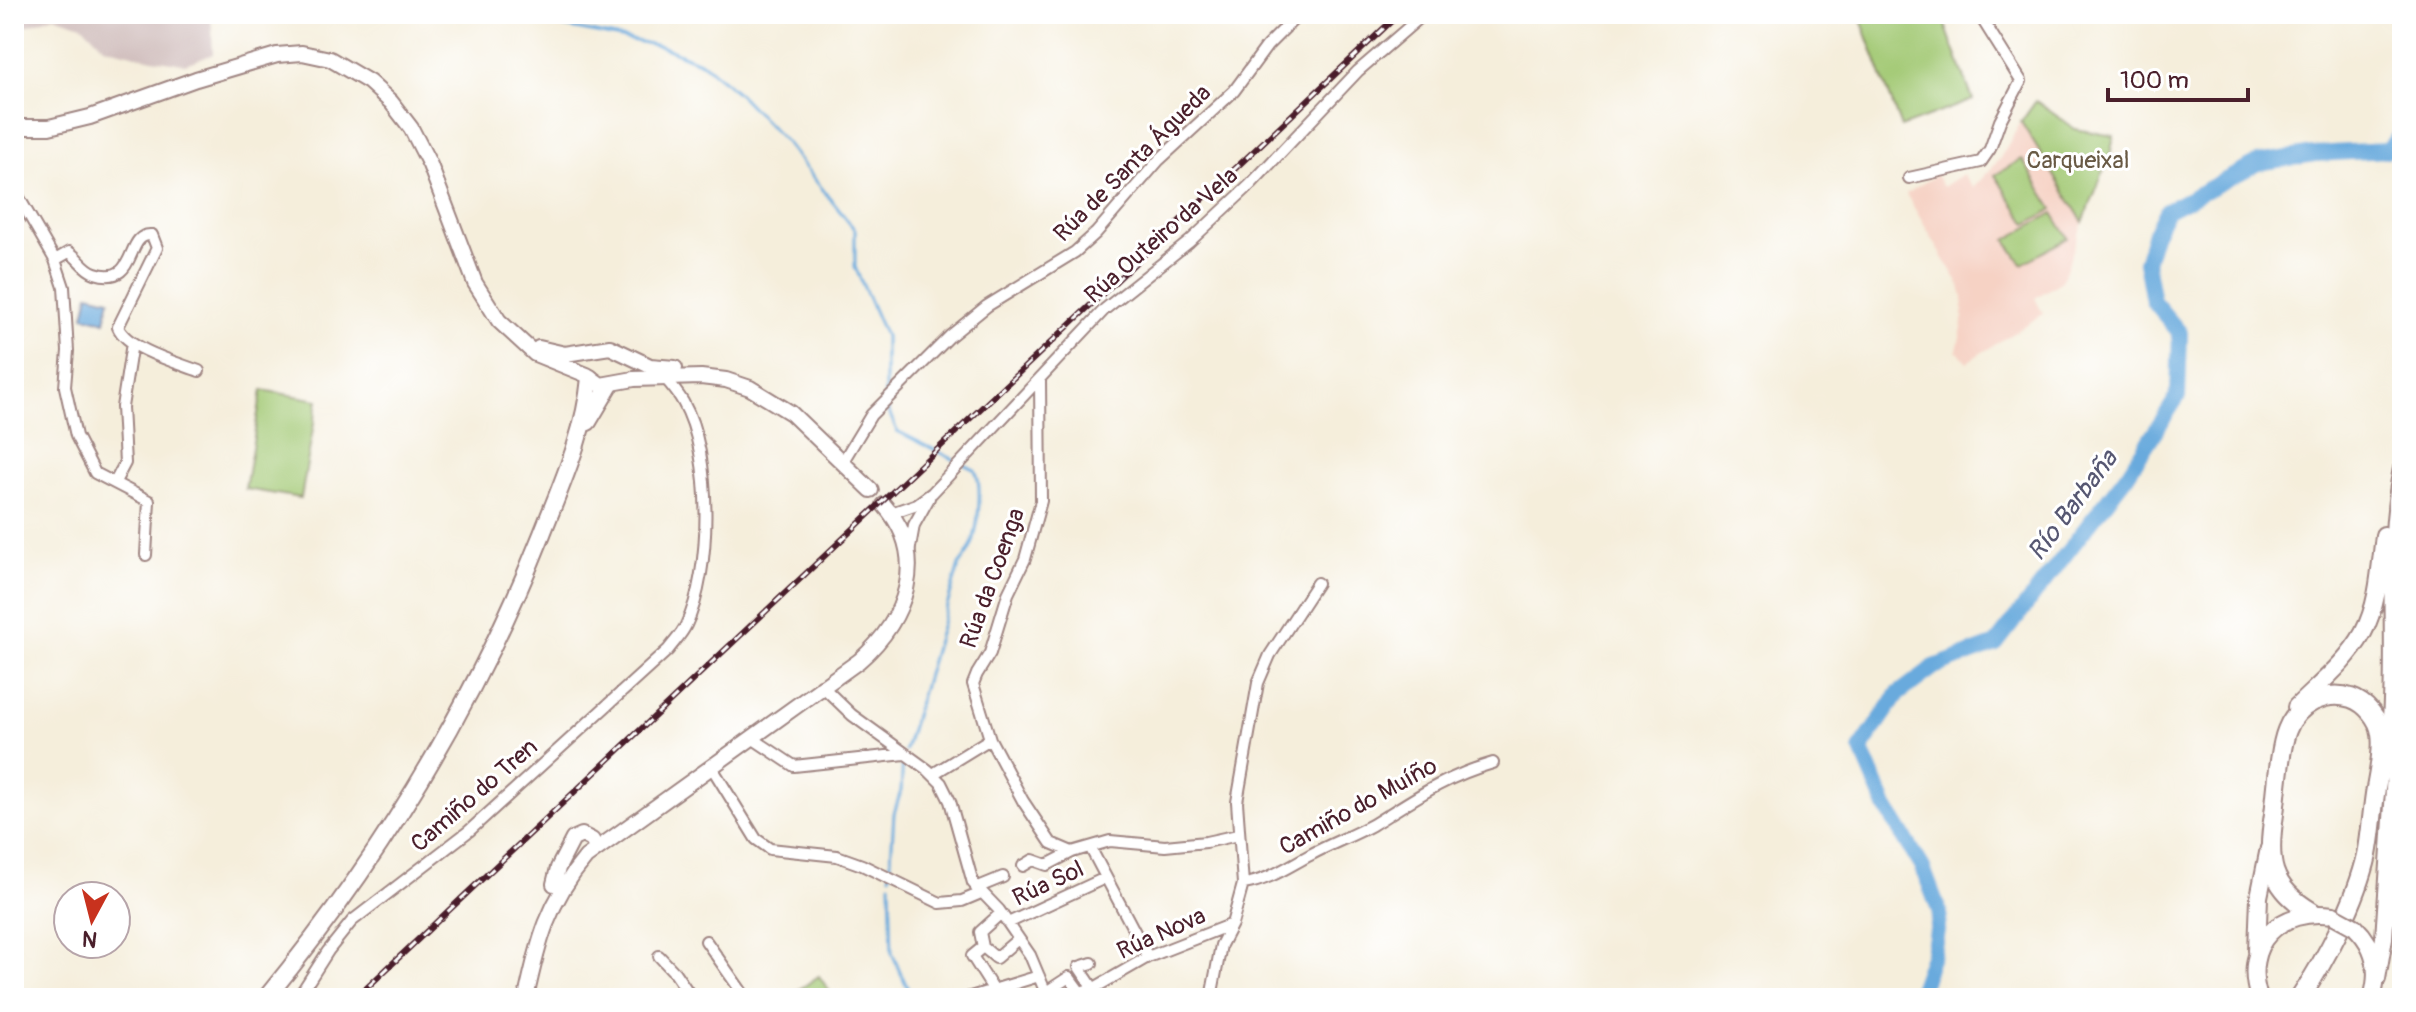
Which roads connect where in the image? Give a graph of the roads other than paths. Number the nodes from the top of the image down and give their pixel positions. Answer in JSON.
{"nodes":[{"id":1,"x":1299,"y":14,"type":"edge"},
{"id":2,"x":1424,"y":14,"type":"edge"},
{"id":3,"x":1979,"y":14,"type":"edge"},
{"id":4,"x":15,"y":121,"type":"edge"},
{"id":5,"x":1909,"y":178,"type":"dead end"},
{"id":6,"x":14,"y":189,"type":"edge"},
{"id":7,"x":55,"y":260,"type":"junction"},
{"id":8,"x":514,"y":336,"type":"junction"},
{"id":9,"x":132,"y":343,"type":"junction"},
{"id":10,"x":593,"y":350,"type":"junction"},
{"id":11,"x":622,"y":357,"type":"junction"},
{"id":12,"x":199,"y":371,"type":"dead end"},
{"id":13,"x":588,"y":376,"type":"junction"},
{"id":14,"x":664,"y":377,"type":"junction"},
{"id":15,"x":1040,"y":379,"type":"junction"},
{"id":16,"x":614,"y":383,"type":"junction"},
{"id":17,"x":581,"y":433,"type":"junction"},
{"id":18,"x":2402,"y":452,"type":"edge"},
{"id":19,"x":845,"y":458,"type":"junction"},
{"id":20,"x":2402,"y":468,"type":"edge"},
{"id":21,"x":115,"y":482,"type":"junction"},
{"id":22,"x":932,"y":493,"type":"junction"},
{"id":23,"x":881,"y":501,"type":"junction"},
{"id":24,"x":906,"y":546,"type":"junction"},
{"id":25,"x":146,"y":555,"type":"dead end"},
{"id":26,"x":1317,"y":583,"type":"dead end"},
{"id":27,"x":2391,"y":595,"type":"junction"},
{"id":28,"x":853,"y":655,"type":"junction"},
{"id":29,"x":822,"y":686,"type":"junction"},
{"id":30,"x":2286,"y":730,"type":"junction"},
{"id":31,"x":754,"y":731,"type":"junction"},
{"id":32,"x":990,"y":739,"type":"junction"},
{"id":33,"x":905,"y":754,"type":"junction"},
{"id":34,"x":1493,"y":763,"type":"dead end"},
{"id":35,"x":711,"y":766,"type":"junction"},
{"id":36,"x":933,"y":774,"type":"junction"},
{"id":37,"x":631,"y":824,"type":"junction"},
{"id":38,"x":1238,"y":835,"type":"junction"},
{"id":39,"x":2270,"y":838,"type":"junction"},
{"id":40,"x":593,"y":842,"type":"junction"},
{"id":41,"x":1090,"y":847,"type":"junction"},
{"id":42,"x":575,"y":852,"type":"junction"},
{"id":43,"x":1072,"y":852,"type":"junction"},
{"id":44,"x":2367,"y":855,"type":"junction"},
{"id":45,"x":1023,"y":866,"type":"dead end"},
{"id":46,"x":1003,"y":877,"type":"dead end"},
{"id":47,"x":1105,"y":878,"type":"junction"},
{"id":48,"x":1243,"y":884,"type":"junction"},
{"id":49,"x":978,"y":890,"type":"junction"},
{"id":50,"x":2312,"y":912,"type":"junction"},
{"id":51,"x":1004,"y":918,"type":"junction"},
{"id":52,"x":545,"y":921,"type":"junction"},
{"id":53,"x":1232,"y":924,"type":"junction"},
{"id":54,"x":1018,"y":939,"type":"junction"},
{"id":55,"x":706,"y":941,"type":"dead end"},
{"id":56,"x":983,"y":947,"type":"junction"},
{"id":57,"x":2257,"y":954,"type":"junction"},
{"id":58,"x":659,"y":956,"type":"dead end"},
{"id":59,"x":1148,"y":957,"type":"junction"},
{"id":60,"x":1092,"y":963,"type":"dead end"},
{"id":61,"x":1039,"y":976,"type":"junction"},
{"id":62,"x":2377,"y":979,"type":"junction"},
{"id":63,"x":1093,"y":988,"type":"junction"},
{"id":64,"x":993,"y":989,"type":"junction"},
{"id":65,"x":1080,"y":992,"type":"junction"},
{"id":66,"x":981,"y":996,"type":"edge"},
{"id":67,"x":1043,"y":996,"type":"edge"},
{"id":68,"x":266,"y":998,"type":"edge"},
{"id":69,"x":298,"y":998,"type":"edge"},
{"id":70,"x":518,"y":998,"type":"edge"},
{"id":71,"x":526,"y":998,"type":"edge"},
{"id":72,"x":692,"y":998,"type":"edge"},
{"id":73,"x":746,"y":998,"type":"edge"},
{"id":74,"x":967,"y":998,"type":"edge"},
{"id":75,"x":1064,"y":998,"type":"edge"},
{"id":76,"x":1211,"y":998,"type":"edge"},
{"id":77,"x":2259,"y":998,"type":"edge"},
{"id":78,"x":2300,"y":998,"type":"edge"},
{"id":79,"x":2372,"y":998,"type":"edge"}],
"edges":[{"from":1,"to":19,"type":"street","name":"Rúa de Santa Águeda"},
{"from":2,"to":15,"type":"street","name":"Rúa Outeiro da Vela"},
{"from":3,"to":5,"type":"street"},
{"from":4,"to":8,"type":"street"},
{"from":6,"to":7,"type":"street"},
{"from":7,"to":9,"type":"street"},
{"from":7,"to":21,"type":"street"},
{"from":8,"to":10,"type":"street"},
{"from":8,"to":13,"type":"street"},
{"from":9,"to":12,"type":"street"},
{"from":9,"to":21,"type":"street"},
{"from":10,"to":11,"type":"street"},
{"from":10,"to":13,"type":"street"},
{"from":11,"to":14,"type":"street"},
{"from":11,"to":16,"type":"street"},
{"from":11,"to":19,"type":"street"},
{"from":13,"to":16,"type":"street"},
{"from":13,"to":17,"type":"main road"},
{"from":14,"to":16,"type":"street"},
{"from":14,"to":23,"type":"street"},
{"from":14,"to":69,"type":"street","name":"Camiño do Tren"},
{"from":15,"to":22,"type":"street","name":"Rúa Outeiro da Vela"},
{"from":15,"to":32,"type":"street","name":"Rúa da Coenga"},
{"from":16,"to":17,"type":"main road"},
{"from":17,"to":68,"type":"main road"},
{"from":18,"to":30,"type":"main road"},
{"from":19,"to":23,"type":"street"},
{"from":20,"to":27,"type":"main road"},
{"from":21,"to":25,"type":"street"},
{"from":22,"to":23,"type":"street"},
{"from":22,"to":24,"type":"street"},
{"from":23,"to":24,"type":"street"},
{"from":24,"to":28,"type":"street"},
{"from":24,"to":29,"type":"street"},
{"from":26,"to":38,"type":"street"},
{"from":27,"to":44,"type":"main road"},
{"from":27,"to":62,"type":"main road"},
{"from":28,"to":29,"type":"street"},
{"from":28,"to":31,"type":"street"},
{"from":29,"to":31,"type":"street"},
{"from":29,"to":33,"type":"street"},
{"from":30,"to":39,"type":"highway"},
{"from":30,"to":44,"type":"highway"},
{"from":31,"to":33,"type":"street"},
{"from":31,"to":35,"type":"street"},
{"from":31,"to":40,"type":"street"},
{"from":32,"to":36,"type":"street"},
{"from":32,"to":43,"type":"street","name":"Rúa da Coenga"},
{"from":33,"to":36,"type":"street"},
{"from":34,"to":48,"type":"street","name":"Camiño do Muíño"},
{"from":35,"to":37,"type":"street"},
{"from":35,"to":49,"type":"street"},
{"from":36,"to":49,"type":"street"},
{"from":37,"to":40,"type":"street"},
{"from":37,"to":52,"type":"street"},
{"from":38,"to":41,"type":"street"},
{"from":38,"to":48,"type":"street"},
{"from":39,"to":50,"type":"highway"},
{"from":39,"to":57,"type":"main road"},
{"from":40,"to":42,"type":"street"},
{"from":41,"to":43,"type":"street"},
{"from":41,"to":47,"type":"street"},
{"from":42,"to":52,"type":"street"},
{"from":42,"to":70,"type":"street"},
{"from":43,"to":45,"type":"street"},
{"from":44,"to":78,"type":"highway"},
{"from":46,"to":49,"type":"street"},
{"from":47,"to":51,"type":"street","name":"Rúa Sol"},
{"from":47,"to":59,"type":"street"},
{"from":48,"to":53,"type":"street"},
{"from":49,"to":51,"type":"street"},
{"from":50,"to":57,"type":"main road"},
{"from":50,"to":62,"type":"main road","bridge":true},
{"from":51,"to":54,"type":"street"},
{"from":51,"to":56,"type":"street"},
{"from":52,"to":71,"type":"street"},
{"from":53,"to":59,"type":"street","name":"Rúa Nova"},
{"from":53,"to":76,"type":"street"},
{"from":54,"to":56,"type":"street"},
{"from":54,"to":61,"type":"street"},
{"from":55,"to":73,"type":"street"},
{"from":56,"to":64,"type":"street"},
{"from":57,"to":77,"type":"main road"},
{"from":58,"to":72,"type":"street"},
{"from":59,"to":63,"type":"street","name":"Rúa Nova"},
{"from":60,"to":63,"type":"street"},
{"from":61,"to":64,"type":"street"},
{"from":61,"to":67,"type":"street"},
{"from":62,"to":79,"type":"main road"},
{"from":63,"to":65,"type":"street","name":"Rúa Nova"},
{"from":64,"to":66,"type":"street"},
{"from":65,"to":67,"type":"street"},
{"from":65,"to":75,"type":"street","name":"Rúa Nova"},
{"from":66,"to":74,"type":"street"}]}
